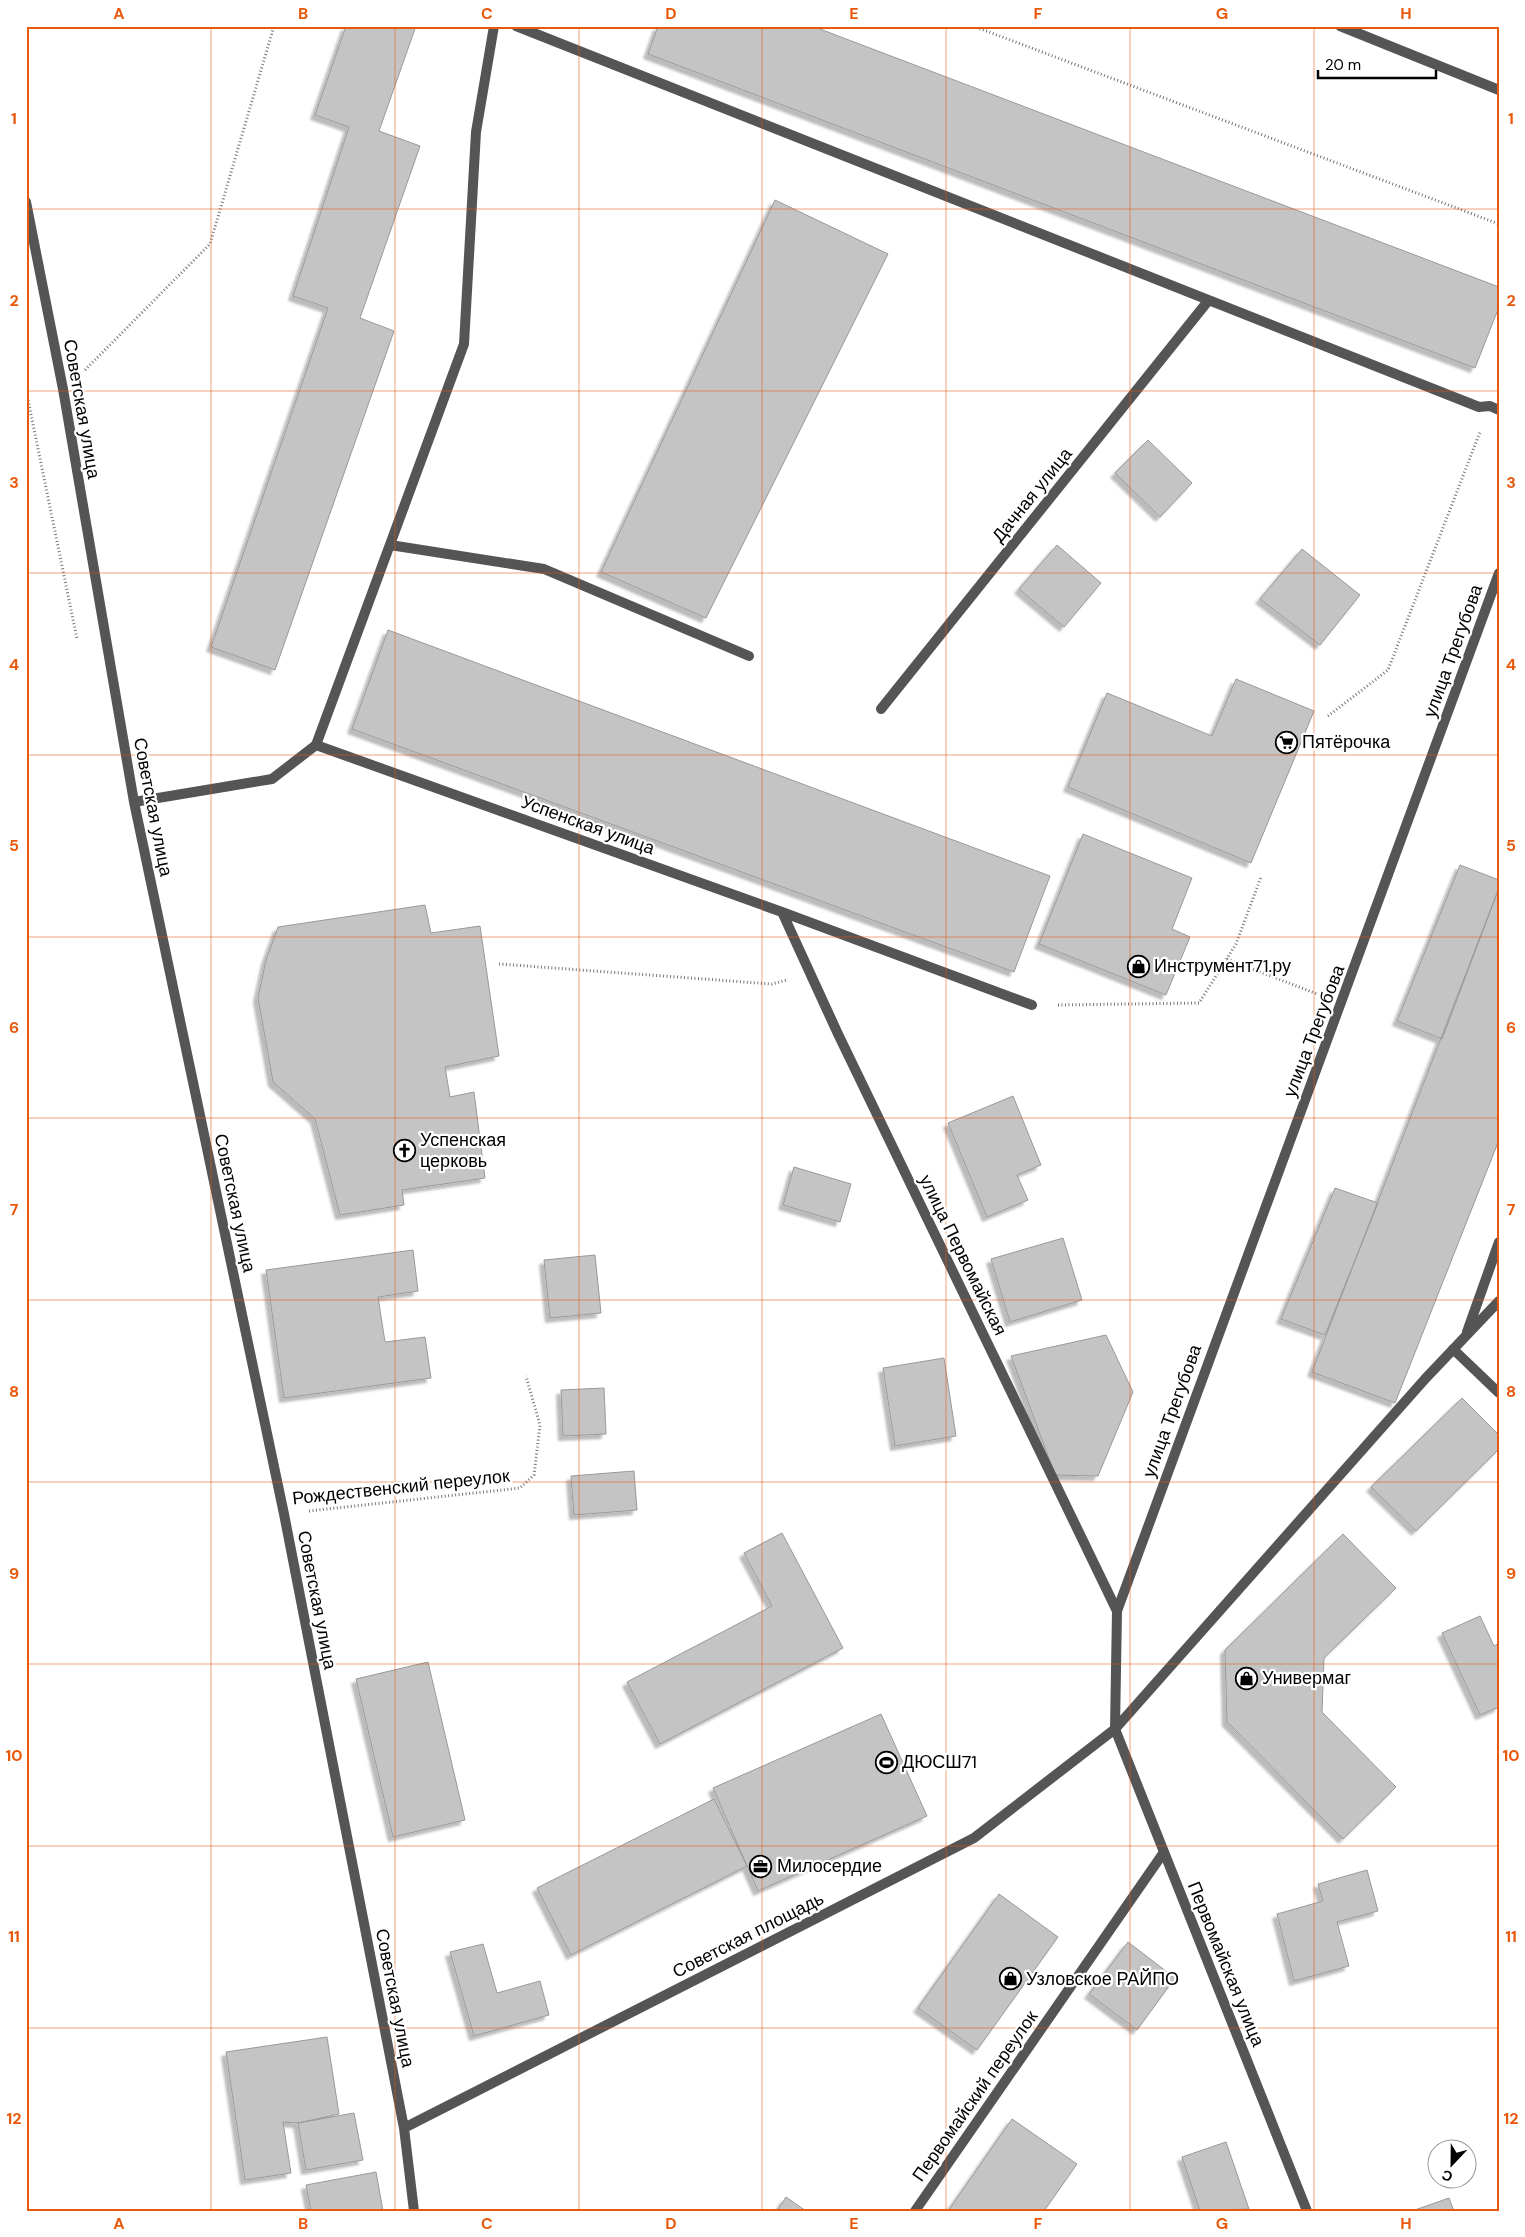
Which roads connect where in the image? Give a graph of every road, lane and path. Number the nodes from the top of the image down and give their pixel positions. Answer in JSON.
{"nodes":[{"id":1,"x":274,"y":26,"type":"edge"},
{"id":2,"x":494,"y":26,"type":"edge"},
{"id":3,"x":516,"y":26,"type":"edge"},
{"id":4,"x":973,"y":26,"type":"edge"},
{"id":5,"x":1340,"y":26,"type":"edge"},
{"id":6,"x":1499,"y":90,"type":"edge"},
{"id":7,"x":26,"y":202,"type":"edge"},
{"id":8,"x":1499,"y":224,"type":"edge"},
{"id":9,"x":1208,"y":301,"type":"junction"},
{"id":10,"x":82,"y":374,"type":"dead end"},
{"id":11,"x":26,"y":390,"type":"edge"},
{"id":12,"x":1494,"y":408,"type":"edge"},
{"id":13,"x":390,"y":545,"type":"junction"},
{"id":14,"x":1499,"y":573,"type":"edge"},
{"id":15,"x":78,"y":645,"type":"dead end"},
{"id":16,"x":749,"y":656,"type":"dead end"},
{"id":17,"x":881,"y":709,"type":"dead end"},
{"id":18,"x":1328,"y":716,"type":"dead end"},
{"id":19,"x":316,"y":745,"type":"junction"},
{"id":20,"x":134,"y":802,"type":"junction"},
{"id":21,"x":1261,"y":877,"type":"dead end"},
{"id":22,"x":782,"y":912,"type":"junction"},
{"id":23,"x":1226,"y":959,"type":"junction"},
{"id":24,"x":499,"y":964,"type":"dead end"},
{"id":25,"x":810,"y":972,"type":"junction"},
{"id":26,"x":1342,"y":1003,"type":"junction"},
{"id":27,"x":1032,"y":1005,"type":"joint"},
{"id":28,"x":1499,"y":1242,"type":"edge"},
{"id":29,"x":1499,"y":1301,"type":"edge"},
{"id":30,"x":1466,"y":1335,"type":"junction"},
{"id":31,"x":1453,"y":1349,"type":"junction"},
{"id":32,"x":526,"y":1376,"type":"dead end"},
{"id":33,"x":1499,"y":1393,"type":"edge"},
{"id":34,"x":284,"y":1514,"type":"junction"},
{"id":35,"x":1117,"y":1611,"type":"junction"},
{"id":36,"x":1116,"y":1729,"type":"junction"},
{"id":37,"x":1164,"y":1852,"type":"junction"},
{"id":38,"x":404,"y":2128,"type":"junction"},
{"id":39,"x":414,"y":2211,"type":"edge"},
{"id":40,"x":916,"y":2211,"type":"edge"},
{"id":41,"x":1307,"y":2211,"type":"edge"}],
"edges":[{"from":1,"to":10,"type":"path"},
{"from":2,"to":13,"type":"street"},
{"from":3,"to":9,"type":"street"},
{"from":4,"to":8,"type":"path"},
{"from":5,"to":6,"type":"street"},
{"from":7,"to":20,"type":"street","name":"Советская улица"},
{"from":9,"to":12,"type":"street"},
{"from":9,"to":17,"type":"street","name":"Дачная улица"},
{"from":11,"to":15,"type":"path"},
{"from":12,"to":18,"type":"path"},
{"from":13,"to":16,"type":"street"},
{"from":13,"to":19,"type":"street"},
{"from":14,"to":26,"type":"street","name":"улица Трегубова"},
{"from":19,"to":20,"type":"street"},
{"from":19,"to":22,"type":"street","name":"Успенская улица"},
{"from":20,"to":34,"type":"street","name":"Советская улица"},
{"from":21,"to":23,"type":"path"},
{"from":22,"to":25,"type":"street","name":"улица Первомайская"},
{"from":22,"to":27,"type":"street","name":"Успенская улица"},
{"from":23,"to":26,"type":"path"},
{"from":23,"to":27,"type":"path"},
{"from":24,"to":25,"type":"path"},
{"from":25,"to":35,"type":"street","name":"улица Первомайская"},
{"from":26,"to":35,"type":"street","name":"улица Трегубова"},
{"from":28,"to":30,"type":"street"},
{"from":29,"to":30,"type":"street"},
{"from":30,"to":31,"type":"street"},
{"from":31,"to":33,"type":"street"},
{"from":31,"to":36,"type":"street"},
{"from":32,"to":34,"type":"path","name":"Рождественский переулок"},
{"from":34,"to":38,"type":"street","name":"Советская улица"},
{"from":35,"to":36,"type":"street","name":"улица Трегубова"},
{"from":36,"to":37,"type":"street","name":"Первомайская улица"},
{"from":36,"to":38,"type":"street","name":"Советская площадь"},
{"from":37,"to":40,"type":"street","name":"Первомайский переулок"},
{"from":37,"to":41,"type":"street","name":"Первомайская улица"},
{"from":38,"to":39,"type":"street","name":"Советская улица"}]}
